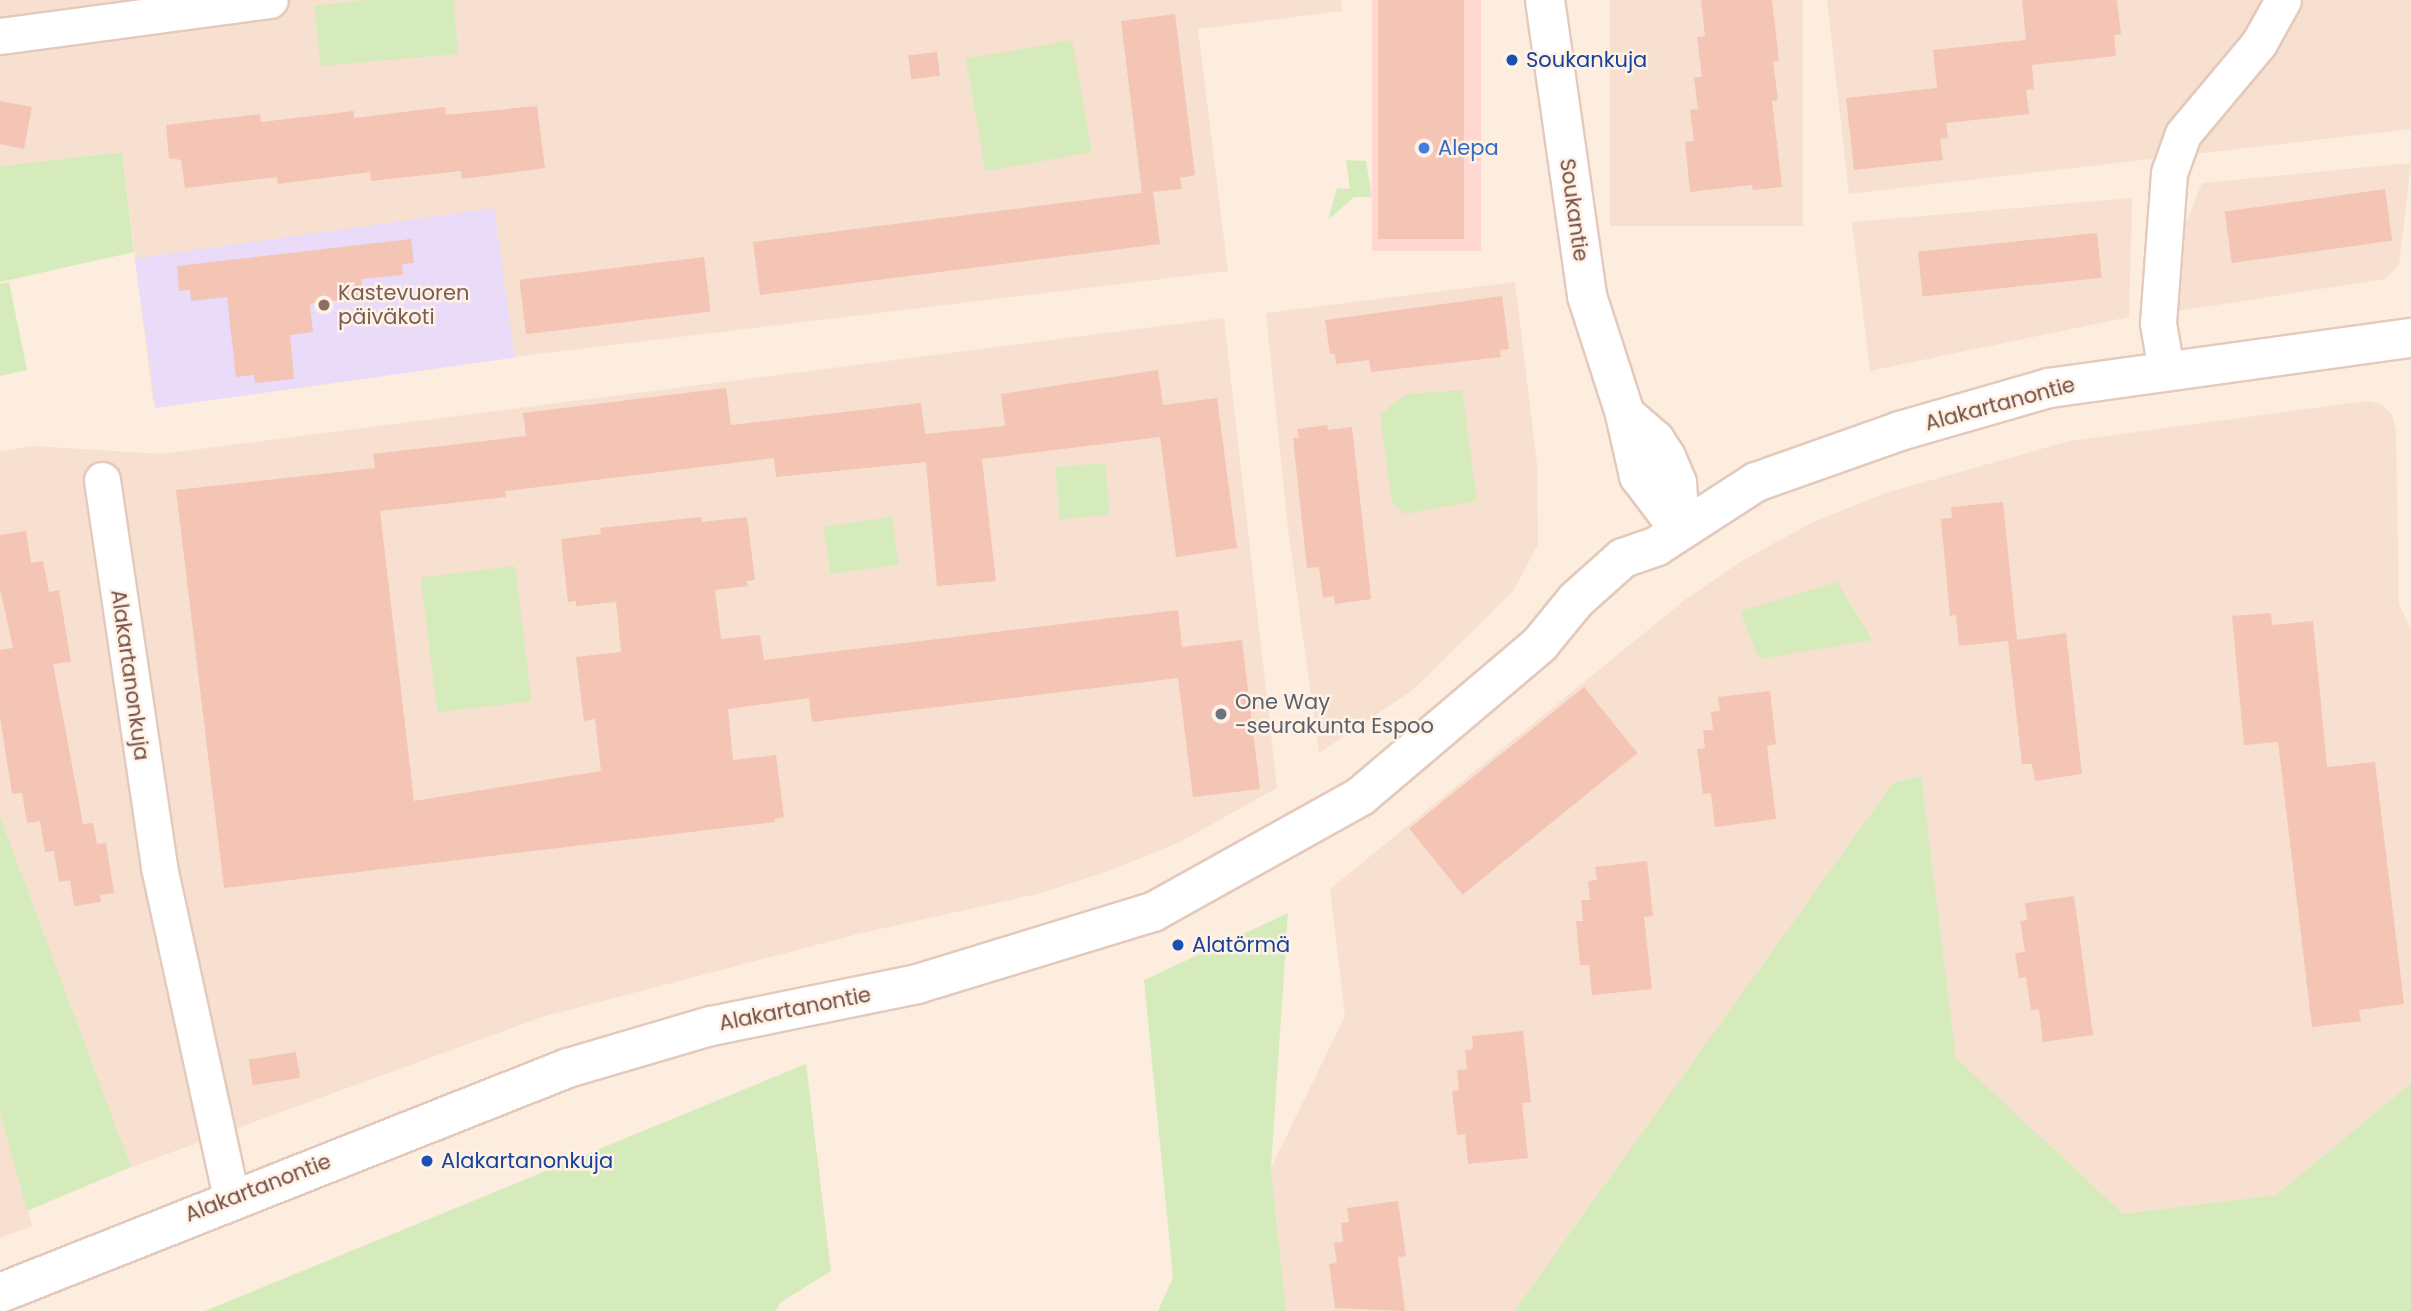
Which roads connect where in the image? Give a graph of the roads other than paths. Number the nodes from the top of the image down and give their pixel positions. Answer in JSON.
{"nodes":[{"id":1,"x":270,"y":0,"type":"edge"},
{"id":2,"x":1545,"y":0,"type":"edge"},
{"id":3,"x":2283,"y":0,"type":"edge"},
{"id":4,"x":0,"y":36,"type":"edge"},
{"id":5,"x":2411,"y":338,"type":"edge"},
{"id":6,"x":2166,"y":370,"type":"junction"},
{"id":7,"x":102,"y":480,"type":"dead end"},
{"id":8,"x":1669,"y":538,"type":"junction"},
{"id":9,"x":231,"y":1198,"type":"junction"},
{"id":10,"x":0,"y":1293,"type":"edge"}],
"edges":[{"from":1,"to":4,"type":"street"},
{"from":2,"to":8,"type":"street","name":"Soukantie"},
{"from":3,"to":6,"type":"street"},
{"from":5,"to":6,"type":"street","name":"Alakartanontie"},
{"from":6,"to":8,"type":"street","name":"Alakartanontie"},
{"from":7,"to":9,"type":"street","name":"Alakartanonkuja"},
{"from":8,"to":9,"type":"street","name":"Alakartanontie"},
{"from":9,"to":10,"type":"street","name":"Alakartanontie"}]}
